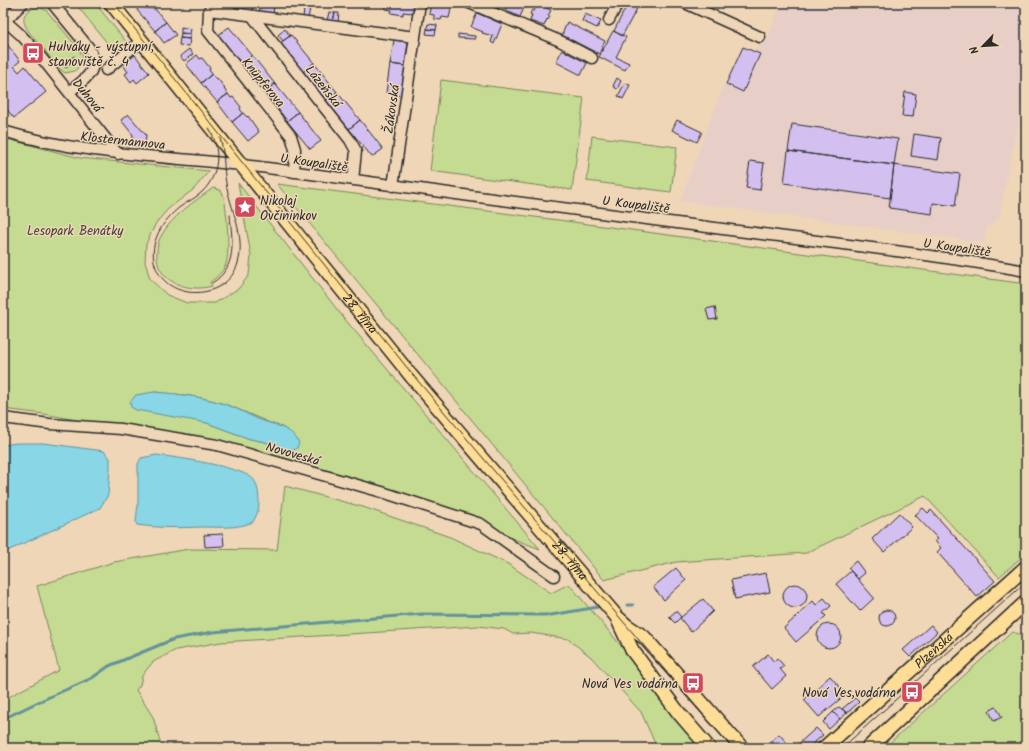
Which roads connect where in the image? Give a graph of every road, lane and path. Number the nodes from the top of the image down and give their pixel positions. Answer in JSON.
{"nodes":[{"id":1,"x":23,"y":3,"type":"edge"},
{"id":2,"x":52,"y":3,"type":"edge"},
{"id":3,"x":111,"y":3,"type":"edge"},
{"id":4,"x":420,"y":3,"type":"edge"},
{"id":5,"x":469,"y":3,"type":"edge"},
{"id":6,"x":618,"y":3,"type":"edge"},
{"id":7,"x":685,"y":3,"type":"edge"},
{"id":8,"x":252,"y":16,"type":"junction"},
{"id":9,"x":4,"y":20,"type":"edge"},
{"id":10,"x":609,"y":20,"type":"dead end"},
{"id":11,"x":415,"y":37,"type":"junction"},
{"id":12,"x":760,"y":37,"type":"dead end"},
{"id":13,"x":141,"y":41,"type":"junction"},
{"id":14,"x":592,"y":58,"type":"dead end"},
{"id":15,"x":106,"y":70,"type":"dead end"},
{"id":16,"x":69,"y":92,"type":"junction"},
{"id":17,"x":3,"y":130,"type":"edge"},
{"id":18,"x":118,"y":154,"type":"junction"},
{"id":19,"x":242,"y":165,"type":"junction"},
{"id":20,"x":294,"y":172,"type":"junction"},
{"id":21,"x":353,"y":180,"type":"junction"},
{"id":22,"x":394,"y":186,"type":"junction"},
{"id":23,"x":1026,"y":271,"type":"edge"},
{"id":24,"x":3,"y":418,"type":"edge"},
{"id":25,"x":1026,"y":567,"type":"edge"},
{"id":26,"x":554,"y":576,"type":"dead end"},
{"id":27,"x":1026,"y":602,"type":"edge"},
{"id":28,"x":616,"y":617,"type":"junction"},
{"id":29,"x":709,"y":748,"type":"edge"},
{"id":30,"x":742,"y":748,"type":"edge"},
{"id":31,"x":824,"y":748,"type":"edge"},
{"id":32,"x":868,"y":748,"type":"edge"}],
"edges":[{"from":1,"to":9,"type":"street"},
{"from":2,"to":16,"type":"street"},
{"from":3,"to":13,"type":"main road","name":"28. října"},
{"from":4,"to":11,"type":"street","name":"Žákovská"},
{"from":5,"to":14,"type":"street"},
{"from":6,"to":10,"type":"street"},
{"from":7,"to":12,"type":"street"},
{"from":8,"to":11,"type":"street"},
{"from":8,"to":20,"type":"street","name":"Knüpferova"},
{"from":8,"to":21,"type":"street","name":"Lázeňská"},
{"from":9,"to":16,"type":"street","name":"Duhová"},
{"from":11,"to":22,"type":"street","name":"Žákovská"},
{"from":13,"to":15,"type":"street"},
{"from":13,"to":19,"type":"main road","name":"28. října"},
{"from":16,"to":18,"type":"street","name":"Duhová"},
{"from":17,"to":18,"type":"street","name":"Klostermannova"},
{"from":18,"to":19,"type":"street","name":"Klostermannova"},
{"from":19,"to":20,"type":"street","name":"U Koupaliště"},
{"from":19,"to":28,"type":"main road","name":"28. října"},
{"from":20,"to":21,"type":"street","name":"U Koupaliště"},
{"from":21,"to":22,"type":"street","name":"U Koupaliště"},
{"from":22,"to":23,"type":"street","name":"U Koupaliště"},
{"from":24,"to":26,"type":"street","name":"Novoveská"},
{"from":25,"to":31,"type":"main road","name":"Plzeňská"},
{"from":27,"to":32,"type":"main road","name":"Plzeňská"},
{"from":28,"to":29,"type":"main road","name":"28. října"},
{"from":28,"to":30,"type":"main road","name":"28. října"}]}
